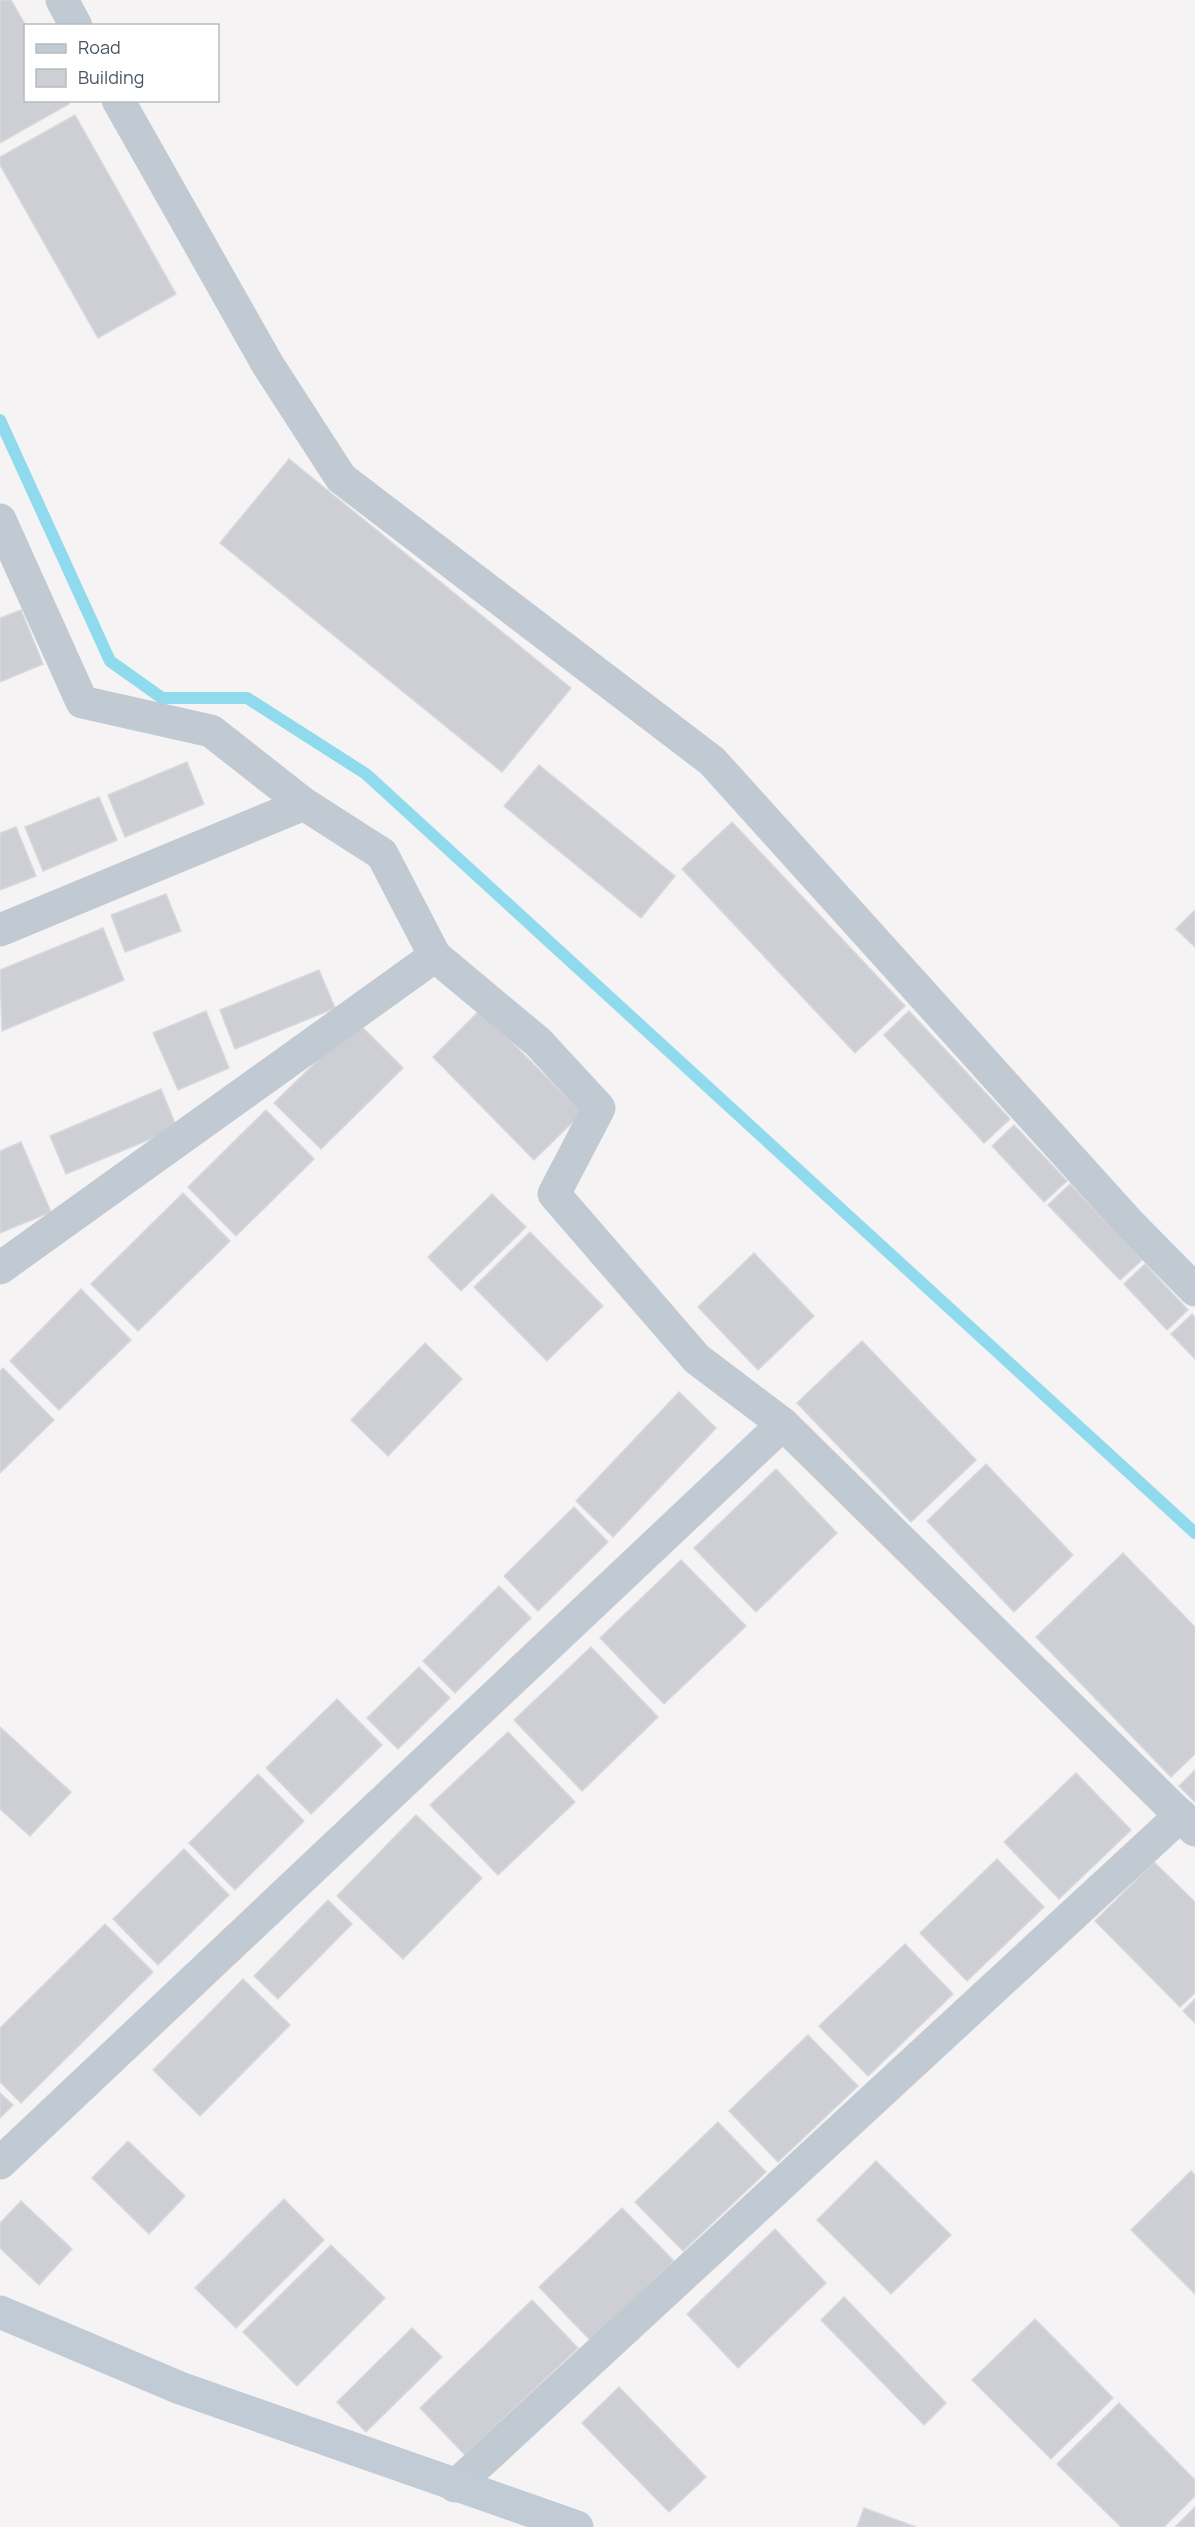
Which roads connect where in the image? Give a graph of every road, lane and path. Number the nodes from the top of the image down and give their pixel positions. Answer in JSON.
{"nodes":[{"id":1,"x":62,"y":0,"type":"edge"},
{"id":2,"x":75,"y":24,"type":"edge"},
{"id":3,"x":119,"y":102,"type":"edge"},
{"id":4,"x":0,"y":520,"type":"edge"},
{"id":5,"x":304,"y":804,"type":"junction"},
{"id":6,"x":0,"y":930,"type":"edge"},
{"id":7,"x":435,"y":956,"type":"junction"},
{"id":8,"x":0,"y":1268,"type":"edge"},
{"id":9,"x":1195,"y":1290,"type":"edge"},
{"id":10,"x":783,"y":1425,"type":"junction"},
{"id":11,"x":1188,"y":1822,"type":"edge"},
{"id":12,"x":0,"y":2163,"type":"edge"},
{"id":13,"x":0,"y":2312,"type":"edge"},
{"id":14,"x":455,"y":2486,"type":"junction"},
{"id":15,"x":577,"y":2527,"type":"edge"}],
"edges":[{"from":1,"to":2,"type":"street"},
{"from":3,"to":9,"type":"street"},
{"from":4,"to":5,"type":"street"},
{"from":5,"to":6,"type":"street"},
{"from":5,"to":7,"type":"street"},
{"from":7,"to":8,"type":"street"},
{"from":7,"to":10,"type":"street"},
{"from":10,"to":11,"type":"street"},
{"from":10,"to":12,"type":"street"},
{"from":11,"to":14,"type":"street"},
{"from":13,"to":14,"type":"street"},
{"from":14,"to":15,"type":"street"}]}
